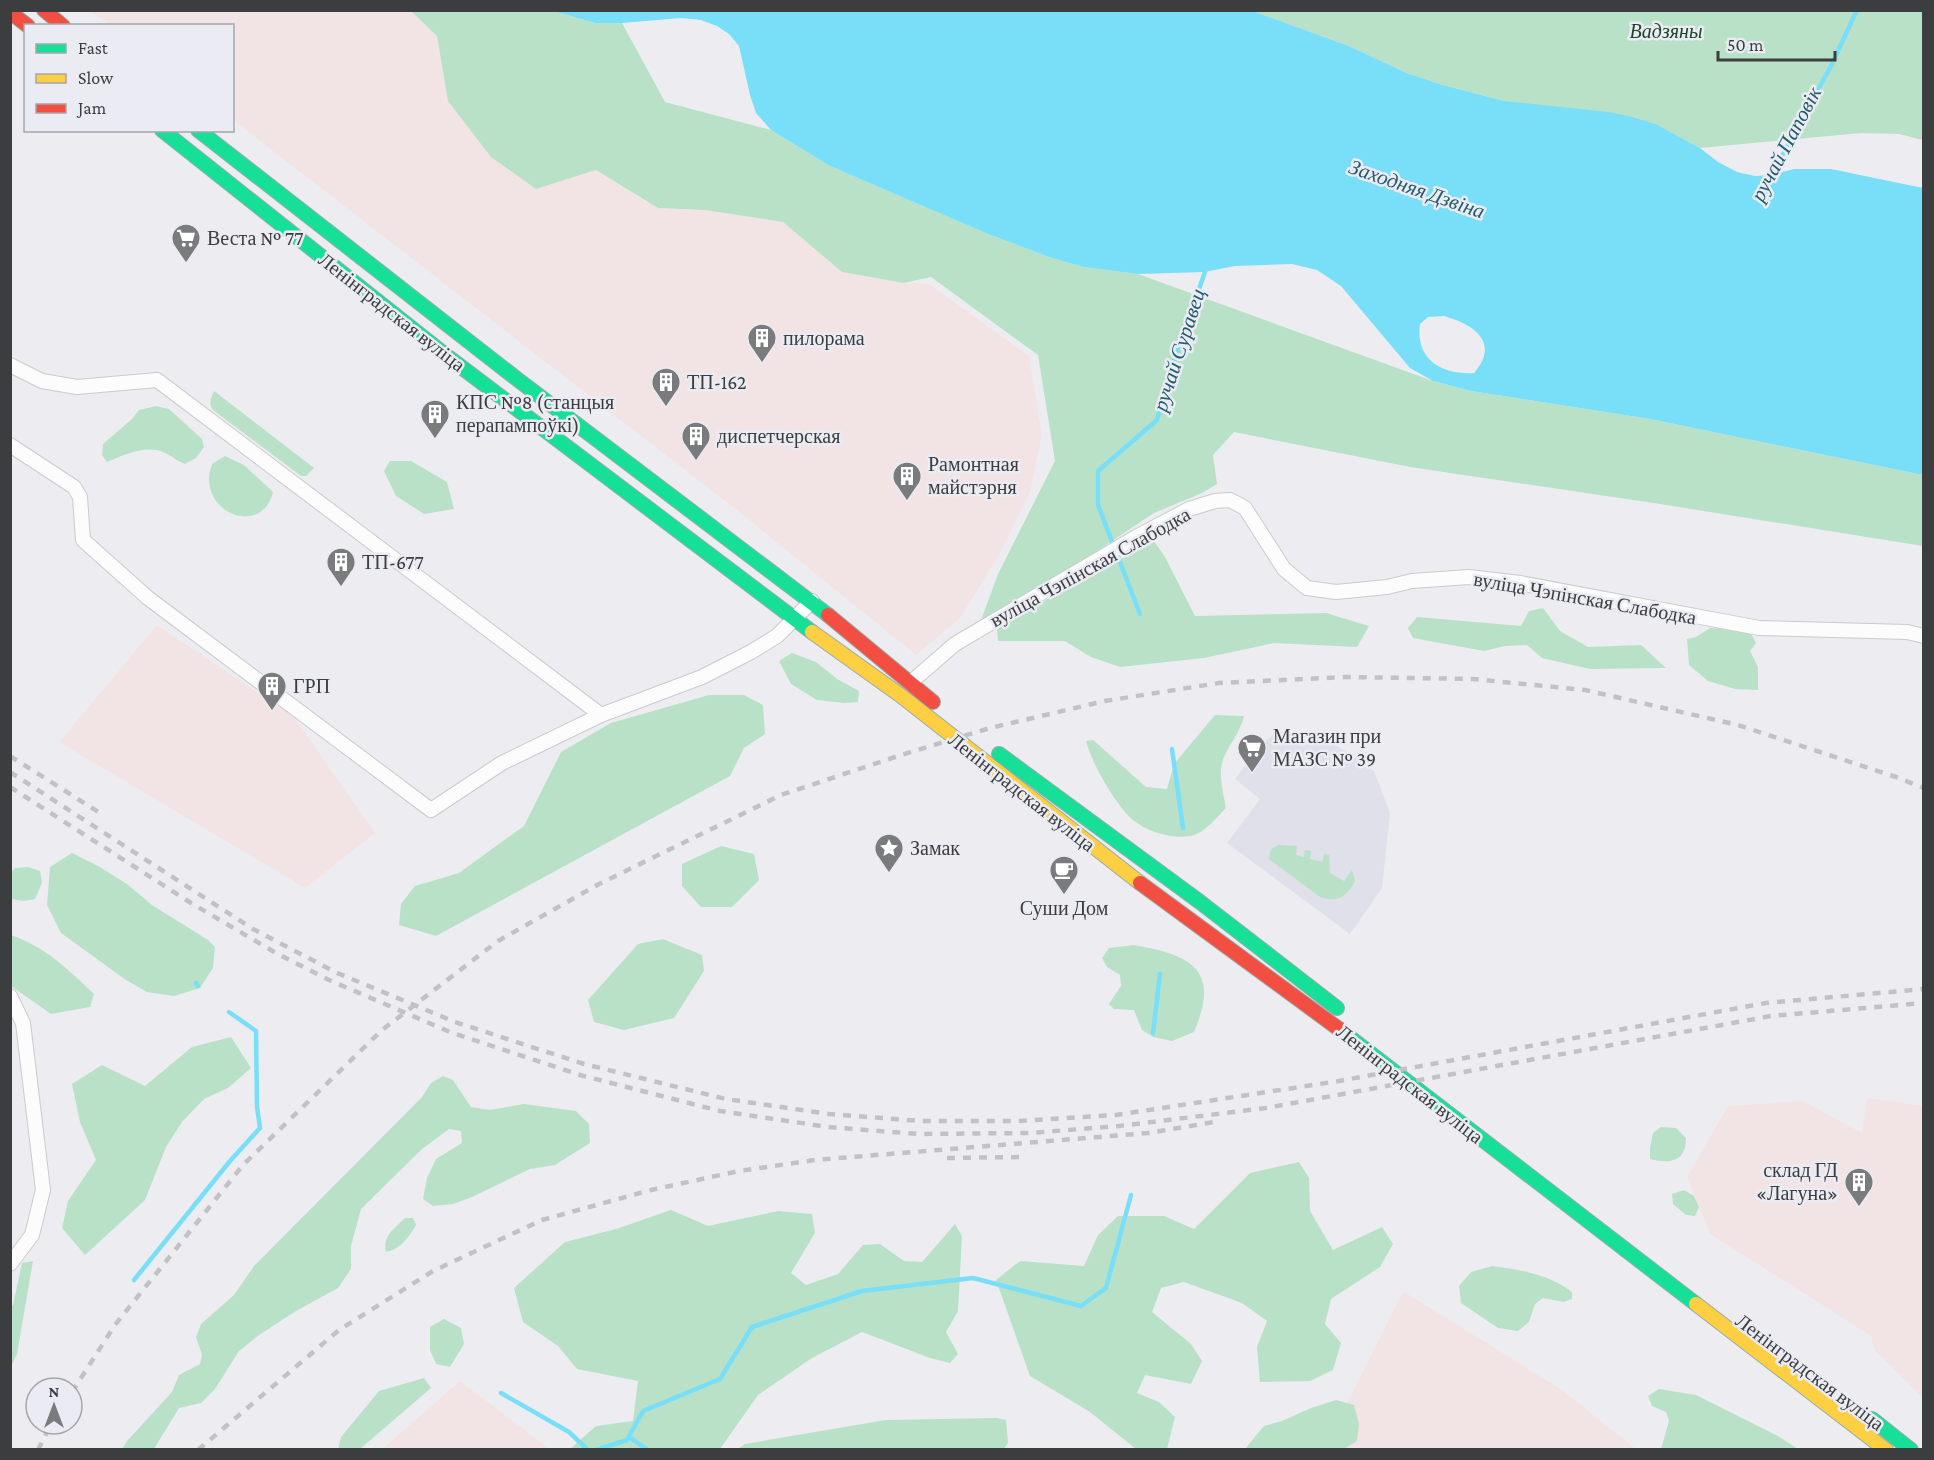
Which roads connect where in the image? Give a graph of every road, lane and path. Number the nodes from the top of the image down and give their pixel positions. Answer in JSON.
{"nodes":[{"id":1,"x":44,"y":10,"type":"edge"},
{"id":2,"x":13,"y":12,"type":"edge"},
{"id":3,"x":26,"y":24,"type":"edge"},
{"id":4,"x":61,"y":24,"type":"edge"},
{"id":5,"x":165,"y":132,"type":"edge"},
{"id":6,"x":201,"y":132,"type":"edge"},
{"id":7,"x":463,"y":338,"type":"junction"},
{"id":8,"x":448,"y":357,"type":"junction"},
{"id":9,"x":10,"y":365,"type":"edge"},
{"id":10,"x":10,"y":445,"type":"edge"},
{"id":11,"x":636,"y":470,"type":"junction"},
{"id":12,"x":622,"y":488,"type":"junction"},
{"id":13,"x":812,"y":601,"type":"junction"},
{"id":14,"x":794,"y":620,"type":"junction"},
{"id":15,"x":1923,"y":636,"type":"edge"},
{"id":16,"x":910,"y":683,"type":"junction"},
{"id":17,"x":946,"y":712,"type":"dead end"},
{"id":18,"x":601,"y":715,"type":"junction"},
{"id":19,"x":985,"y":744,"type":"dead end"},
{"id":20,"x":1129,"y":850,"type":"junction"},
{"id":21,"x":1116,"y":866,"type":"junction"},
{"id":22,"x":1200,"y":902,"type":"junction"},
{"id":23,"x":1217,"y":916,"type":"junction"},
{"id":24,"x":1188,"y":917,"type":"junction"},
{"id":25,"x":1208,"y":932,"type":"junction"},
{"id":26,"x":12,"y":1006,"type":"edge"},
{"id":27,"x":1351,"y":1019,"type":"dead end"},
{"id":28,"x":10,"y":1264,"type":"edge"},
{"id":29,"x":1864,"y":1414,"type":"dead end"},
{"id":30,"x":1886,"y":1449,"type":"edge"},
{"id":31,"x":1911,"y":1449,"type":"edge"}],
"edges":[{"from":1,"to":4,"type":"main road"},
{"from":2,"to":3,"type":"main road"},
{"from":5,"to":8,"type":"main road","name":"Ленінградская вуліца"},
{"from":6,"to":7,"type":"main road","name":"Ленінградская вуліца"},
{"from":7,"to":8,"type":"street"},
{"from":7,"to":11,"type":"main road","name":"Ленінградская вуліца"},
{"from":8,"to":12,"type":"main road","name":"Ленінградская вуліца"},
{"from":9,"to":18,"type":"street"},
{"from":10,"to":18,"type":"street"},
{"from":11,"to":12,"type":"street"},
{"from":11,"to":13,"type":"main road","name":"Ленінградская вуліца"},
{"from":12,"to":14,"type":"main road","name":"Ленінградская вуліца"},
{"from":13,"to":14,"type":"street"},
{"from":13,"to":16,"type":"main road","name":"Ленінградская вуліца"},
{"from":14,"to":18,"type":"street"},
{"from":14,"to":21,"type":"main road","name":"Ленінградская вуліца"},
{"from":15,"to":16,"type":"street","name":"вуліца Чэпінская Слабодка"},
{"from":16,"to":17,"type":"main road","name":"Ленінградская вуліца"},
{"from":19,"to":20,"type":"main road","name":"Ленінградская вуліца"},
{"from":20,"to":21,"type":"street"},
{"from":20,"to":22,"type":"main road","name":"Ленінградская вуліца"},
{"from":21,"to":24,"type":"main road","name":"Ленінградская вуліца"},
{"from":22,"to":23,"type":"main road","name":"Ленінградская вуліца"},
{"from":22,"to":24,"type":"street"},
{"from":23,"to":25,"type":"street"},
{"from":23,"to":27,"type":"main road","name":"Ленінградская вуліца"},
{"from":24,"to":25,"type":"main road","name":"Ленінградская вуліца"},
{"from":25,"to":30,"type":"main road","name":"Ленінградская вуліца"},
{"from":26,"to":28,"type":"street"},
{"from":29,"to":31,"type":"main road","name":"Ленінградская вуліца"}]}
